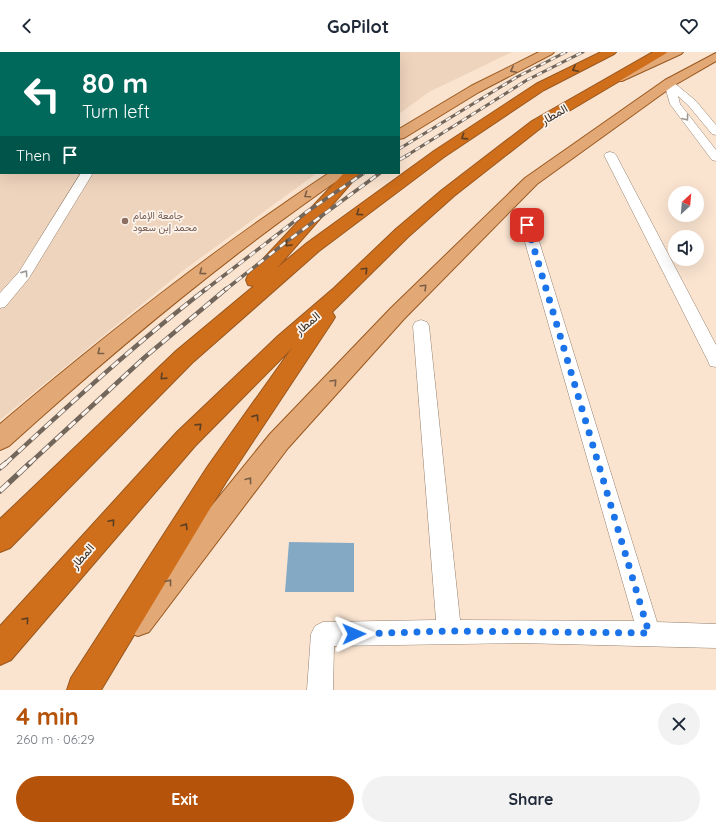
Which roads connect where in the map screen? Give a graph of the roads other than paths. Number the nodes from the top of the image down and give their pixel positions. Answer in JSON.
{"nodes":[{"id":1,"x":548,"y":52,"type":"edge"},
{"id":2,"x":610,"y":52,"type":"edge"},
{"id":3,"x":661,"y":52,"type":"edge"},
{"id":4,"x":677,"y":52,"type":"edge"},
{"id":5,"x":716,"y":56,"type":"edge"},
{"id":6,"x":611,"y":80,"type":"junction"},
{"id":7,"x":669,"y":83,"type":"junction"},
{"id":8,"x":716,"y":132,"type":"edge"},
{"id":9,"x":400,"y":134,"type":"edge"},
{"id":10,"x":610,"y":155,"type":"dead end"},
{"id":11,"x":716,"y":158,"type":"edge"},
{"id":12,"x":86,"y":174,"type":"edge"},
{"id":13,"x":339,"y":174,"type":"edge"},
{"id":14,"x":351,"y":174,"type":"edge"},
{"id":15,"x":527,"y":225,"type":"dead end"},
{"id":16,"x":341,"y":293,"type":"junction"},
{"id":17,"x":0,"y":303,"type":"edge"},
{"id":18,"x":421,"y":326,"type":"dead end"},
{"id":19,"x":184,"y":357,"type":"junction"},
{"id":20,"x":716,"y":361,"type":"edge"},
{"id":21,"x":0,"y":439,"type":"edge"},
{"id":22,"x":0,"y":538,"type":"edge"},
{"id":23,"x":449,"y":631,"type":"junction"},
{"id":24,"x":649,"y":633,"type":"junction"},
{"id":25,"x":716,"y":636,"type":"edge"},
{"id":26,"x":0,"y":649,"type":"edge"},
{"id":27,"x":84,"y":690,"type":"edge"},
{"id":28,"x":320,"y":690,"type":"edge"}],
"edges":[{"from":1,"to":9,"type":"main road","one_way":true},
{"from":2,"to":19,"type":"highway","one_way":true},
{"from":3,"to":6,"type":"highway","name":"المطار"},
{"from":4,"to":6,"type":"main road"},
{"from":5,"to":7,"type":"main road"},
{"from":16,"to":6,"type":"highway","name":"المطار","one_way":true},
{"from":7,"to":8,"type":"street"},
{"from":7,"to":11,"type":"street","one_way":true},
{"from":27,"to":7,"type":"main road","one_way":true},
{"from":10,"to":20,"type":"street"},
{"from":17,"to":12,"type":"street","one_way":true},
{"from":13,"to":21,"type":"main road","one_way":true},
{"from":14,"to":19,"type":"highway","one_way":true},
{"from":15,"to":24,"type":"street"},
{"from":26,"to":16,"type":"highway","name":"المطار","one_way":true},
{"from":27,"to":16,"type":"highway","one_way":true},
{"from":18,"to":23,"type":"street"},
{"from":19,"to":22,"type":"highway","one_way":true},
{"from":23,"to":24,"type":"street"},
{"from":23,"to":28,"type":"street"},
{"from":24,"to":25,"type":"street"}]}
